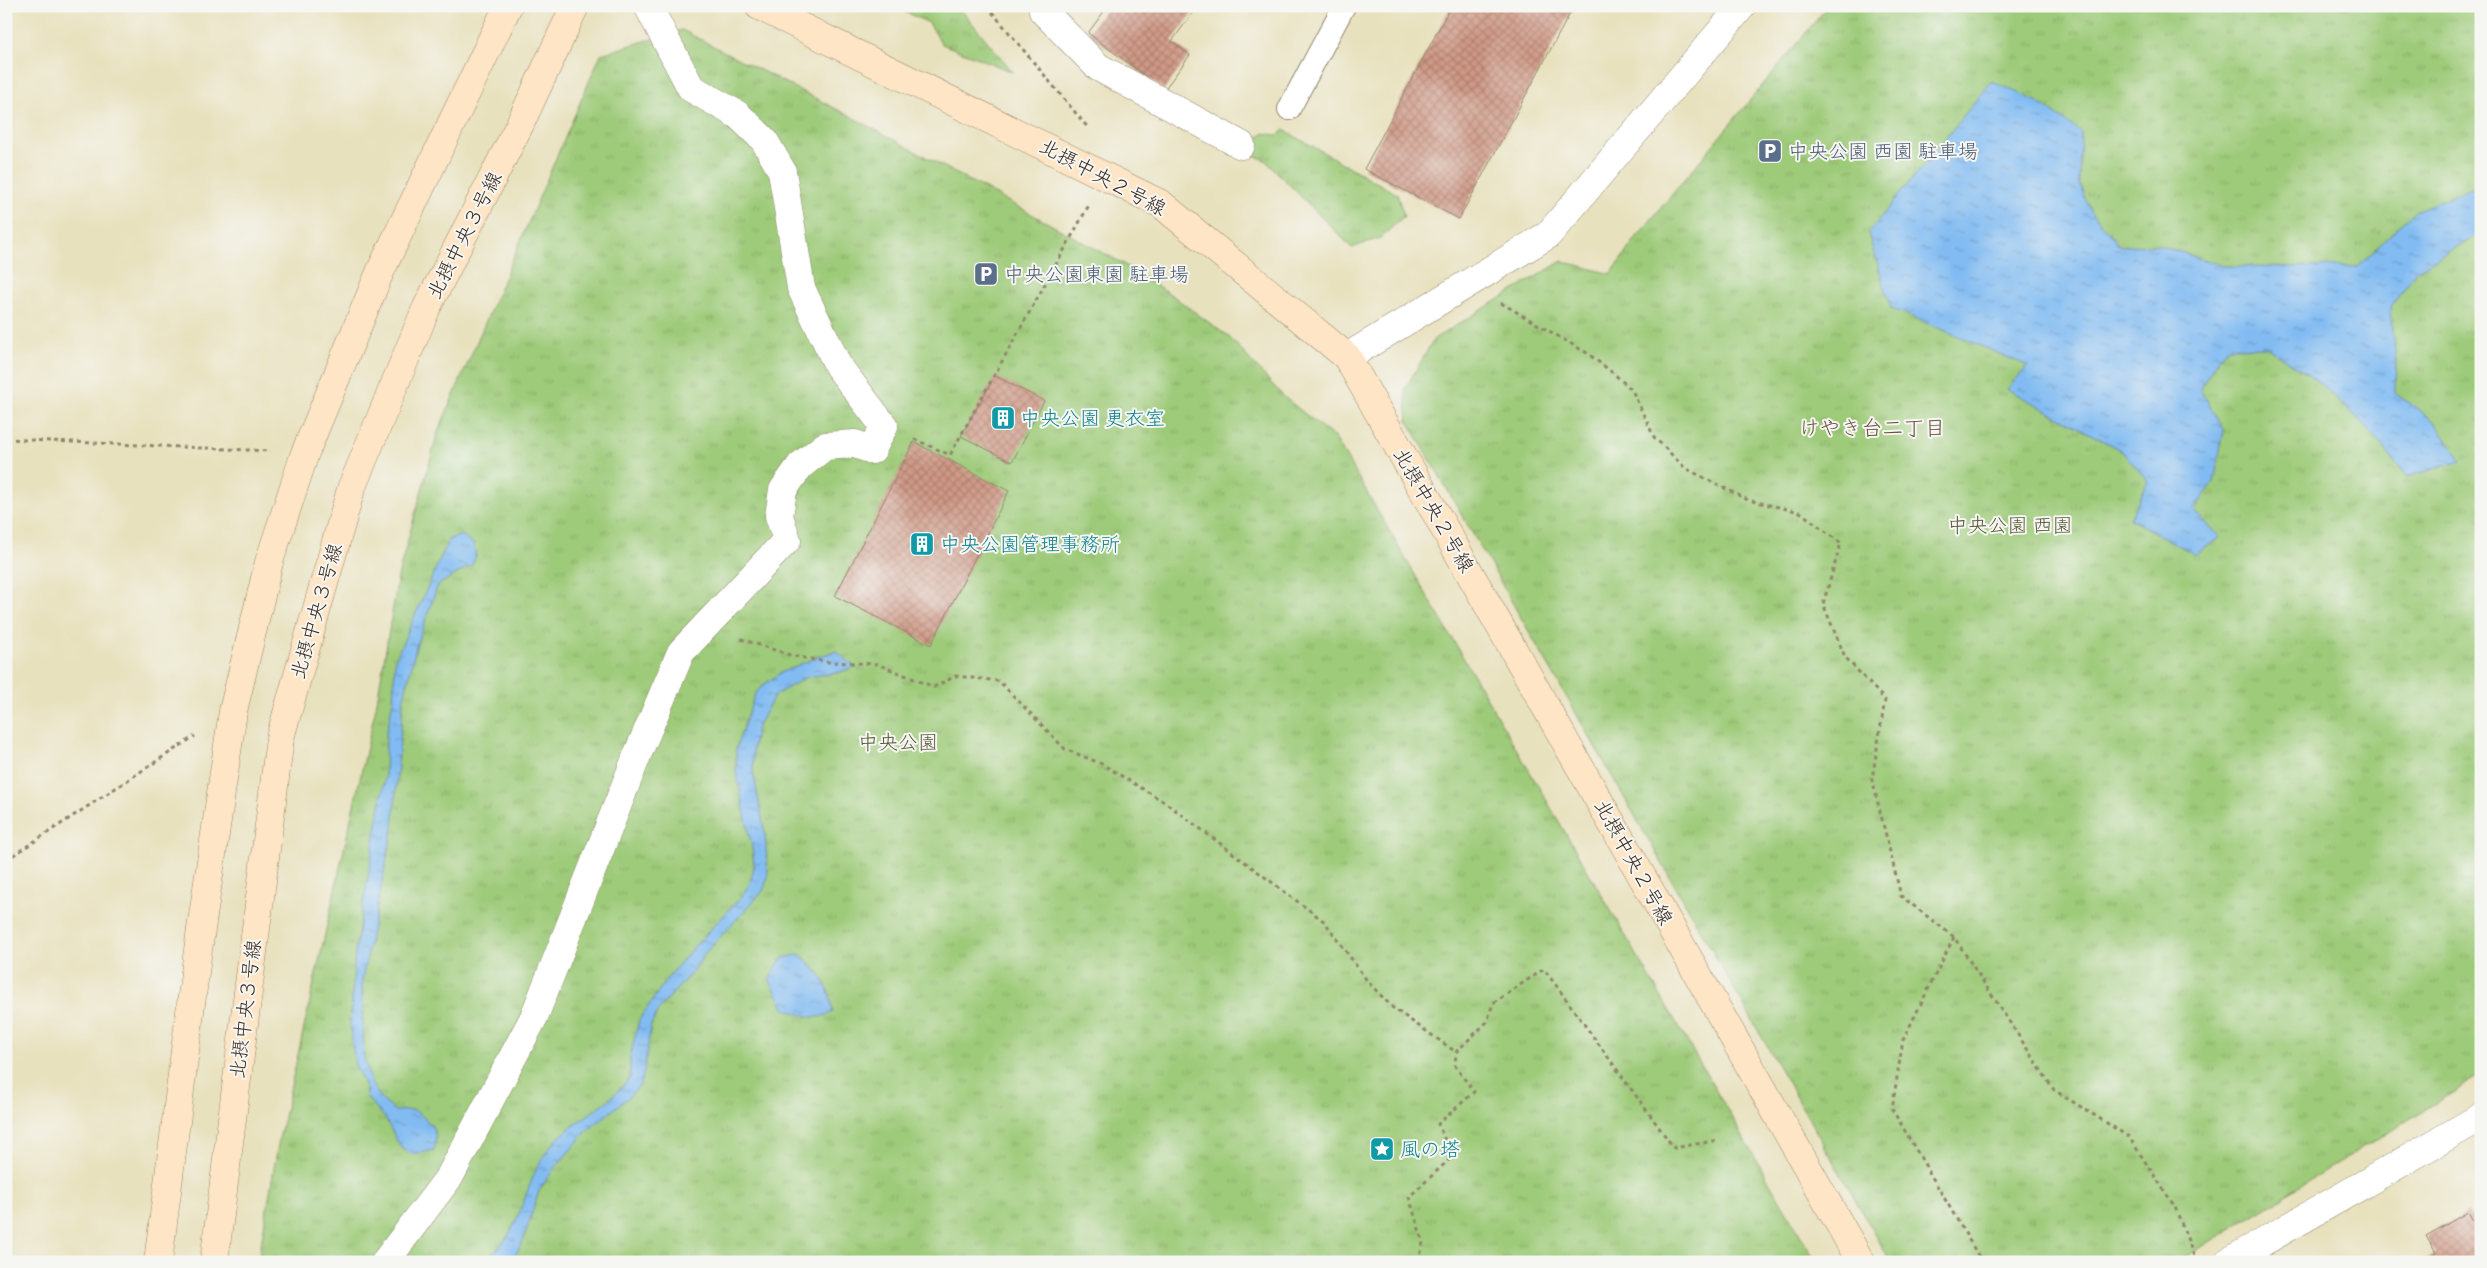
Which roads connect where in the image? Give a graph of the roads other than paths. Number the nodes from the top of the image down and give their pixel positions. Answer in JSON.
{"nodes":[{"id":1,"x":508,"y":6,"type":"edge"},
{"id":2,"x":575,"y":6,"type":"edge"},
{"id":3,"x":648,"y":6,"type":"edge"},
{"id":4,"x":759,"y":6,"type":"edge"},
{"id":5,"x":1044,"y":6,"type":"edge"},
{"id":6,"x":1344,"y":6,"type":"edge"},
{"id":7,"x":1742,"y":6,"type":"edge"},
{"id":8,"x":1290,"y":110,"type":"dead end"},
{"id":9,"x":1241,"y":145,"type":"dead end"},
{"id":10,"x":1346,"y":358,"type":"junction"},
{"id":11,"x":2481,"y":1117,"type":"edge"},
{"id":12,"x":158,"y":1262,"type":"edge"},
{"id":13,"x":214,"y":1262,"type":"edge"},
{"id":14,"x":385,"y":1262,"type":"edge"},
{"id":15,"x":1861,"y":1262,"type":"edge"},
{"id":16,"x":2228,"y":1262,"type":"edge"}],
"edges":[{"from":1,"to":12,"type":"street"},
{"from":2,"to":13,"type":"street","name":"北摂中央３号線"},
{"from":3,"to":14,"type":"street"},
{"from":4,"to":10,"type":"street","name":"北摂中央２号線"},
{"from":5,"to":9,"type":"street"},
{"from":6,"to":8,"type":"lane"},
{"from":7,"to":10,"type":"street"},
{"from":10,"to":15,"type":"street","name":"北摂中央２号線"},
{"from":11,"to":16,"type":"street"}]}
